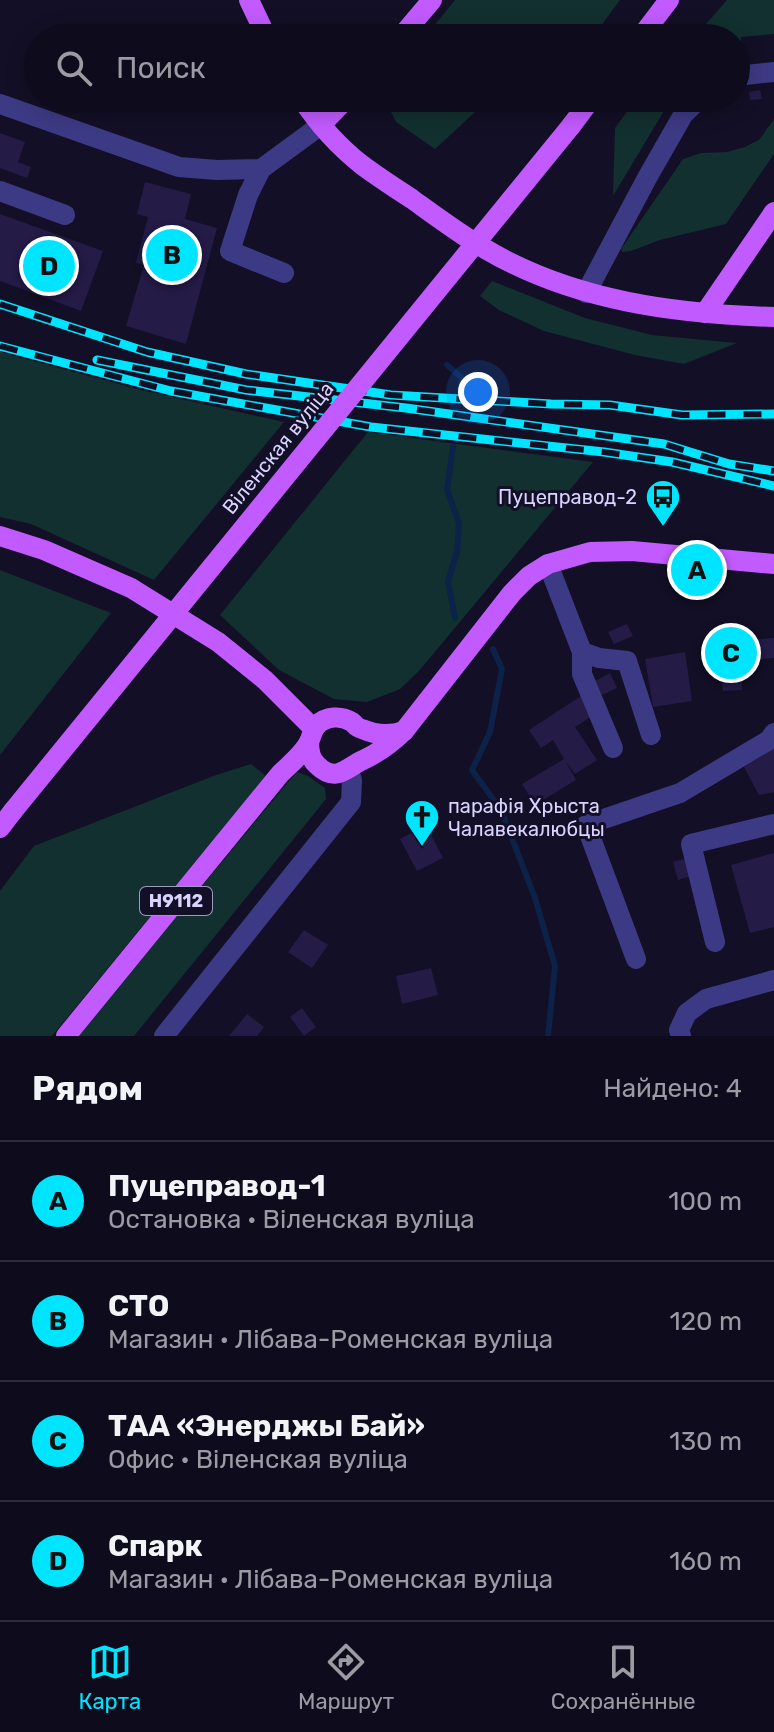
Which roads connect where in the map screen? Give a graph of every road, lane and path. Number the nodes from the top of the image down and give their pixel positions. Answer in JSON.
{"nodes":[{"id":1,"x":249,"y":0,"type":"edge"},
{"id":2,"x":432,"y":0,"type":"edge"},
{"id":3,"x":669,"y":1,"type":"edge"},
{"id":4,"x":260,"y":24,"type":"edge"},
{"id":5,"x":412,"y":24,"type":"edge"},
{"id":6,"x":651,"y":24,"type":"edge"},
{"id":7,"x":774,"y":72,"type":"edge"},
{"id":8,"x":750,"y":75,"type":"edge"},
{"id":9,"x":0,"y":104,"type":"edge"},
{"id":10,"x":311,"y":112,"type":"edge"},
{"id":11,"x":334,"y":112,"type":"edge"},
{"id":12,"x":582,"y":112,"type":"edge"},
{"id":13,"x":686,"y":112,"type":"edge"},
{"id":14,"x":321,"y":125,"type":"junction"},
{"id":15,"x":261,"y":169,"type":"junction"},
{"id":16,"x":0,"y":191,"type":"edge"},
{"id":17,"x":774,"y":212,"type":"edge"},
{"id":18,"x":65,"y":215,"type":"dead end"},
{"id":19,"x":284,"y":273,"type":"dead end"},
{"id":20,"x":586,"y":293,"type":"junction"},
{"id":21,"x":705,"y":313,"type":"junction"},
{"id":22,"x":774,"y":317,"type":"edge"},
{"id":23,"x":0,"y":536,"type":"edge"},
{"id":24,"x":548,"y":564,"type":"junction"},
{"id":25,"x":774,"y":564,"type":"edge"},
{"id":26,"x":582,"y":652,"type":"junction"},
{"id":27,"x":359,"y":729,"type":"junction"},
{"id":28,"x":404,"y":731,"type":"junction"},
{"id":29,"x":774,"y":733,"type":"edge"},
{"id":30,"x":311,"y":735,"type":"junction"},
{"id":31,"x":651,"y":735,"type":"dead end"},
{"id":32,"x":613,"y":748,"type":"dead end"},
{"id":33,"x":353,"y":766,"type":"junction"},
{"id":34,"x":774,"y":824,"type":"edge"},
{"id":35,"x":0,"y":828,"type":"edge"},
{"id":36,"x":715,"y":942,"type":"dead end"},
{"id":37,"x":636,"y":959,"type":"dead end"},
{"id":38,"x":774,"y":980,"type":"edge"},
{"id":39,"x":66,"y":1036,"type":"edge"},
{"id":40,"x":164,"y":1036,"type":"edge"},
{"id":41,"x":681,"y":1036,"type":"edge"}],
"edges":[{"from":1,"to":4,"type":"main road"},
{"from":2,"to":5,"type":"main road"},
{"from":3,"to":6,"type":"main road"},
{"from":7,"to":8,"type":"street"},
{"from":9,"to":15,"type":"street"},
{"from":10,"to":14,"type":"main road"},
{"from":11,"to":14,"type":"main road"},
{"from":12,"to":35,"type":"main road","name":"Віленская вуліца","bridge":true},
{"from":13,"to":20,"type":"street"},
{"from":14,"to":15,"type":"street"},
{"from":14,"to":20,"type":"main road"},
{"from":15,"to":19,"type":"street"},
{"from":16,"to":18,"type":"street"},
{"from":17,"to":21,"type":"main road"},
{"from":20,"to":21,"type":"main road"},
{"from":21,"to":22,"type":"main road"},
{"from":23,"to":30,"type":"main road"},
{"from":24,"to":25,"type":"main road"},
{"from":24,"to":26,"type":"street"},
{"from":24,"to":28,"type":"main road"},
{"from":26,"to":31,"type":"street"},
{"from":26,"to":32,"type":"street"},
{"from":27,"to":28,"type":"main road","number":"Н9112"},
{"from":27,"to":30,"type":"main road","number":"Н9112"},
{"from":27,"to":33,"type":"main road"},
{"from":28,"to":33,"type":"main road"},
{"from":29,"to":37,"type":"street"},
{"from":30,"to":33,"type":"main road","number":"Н9112"},
{"from":30,"to":39,"type":"main road","number":"Н9112"},
{"from":33,"to":40,"type":"street"},
{"from":34,"to":36,"type":"street"},
{"from":38,"to":41,"type":"street"}]}
